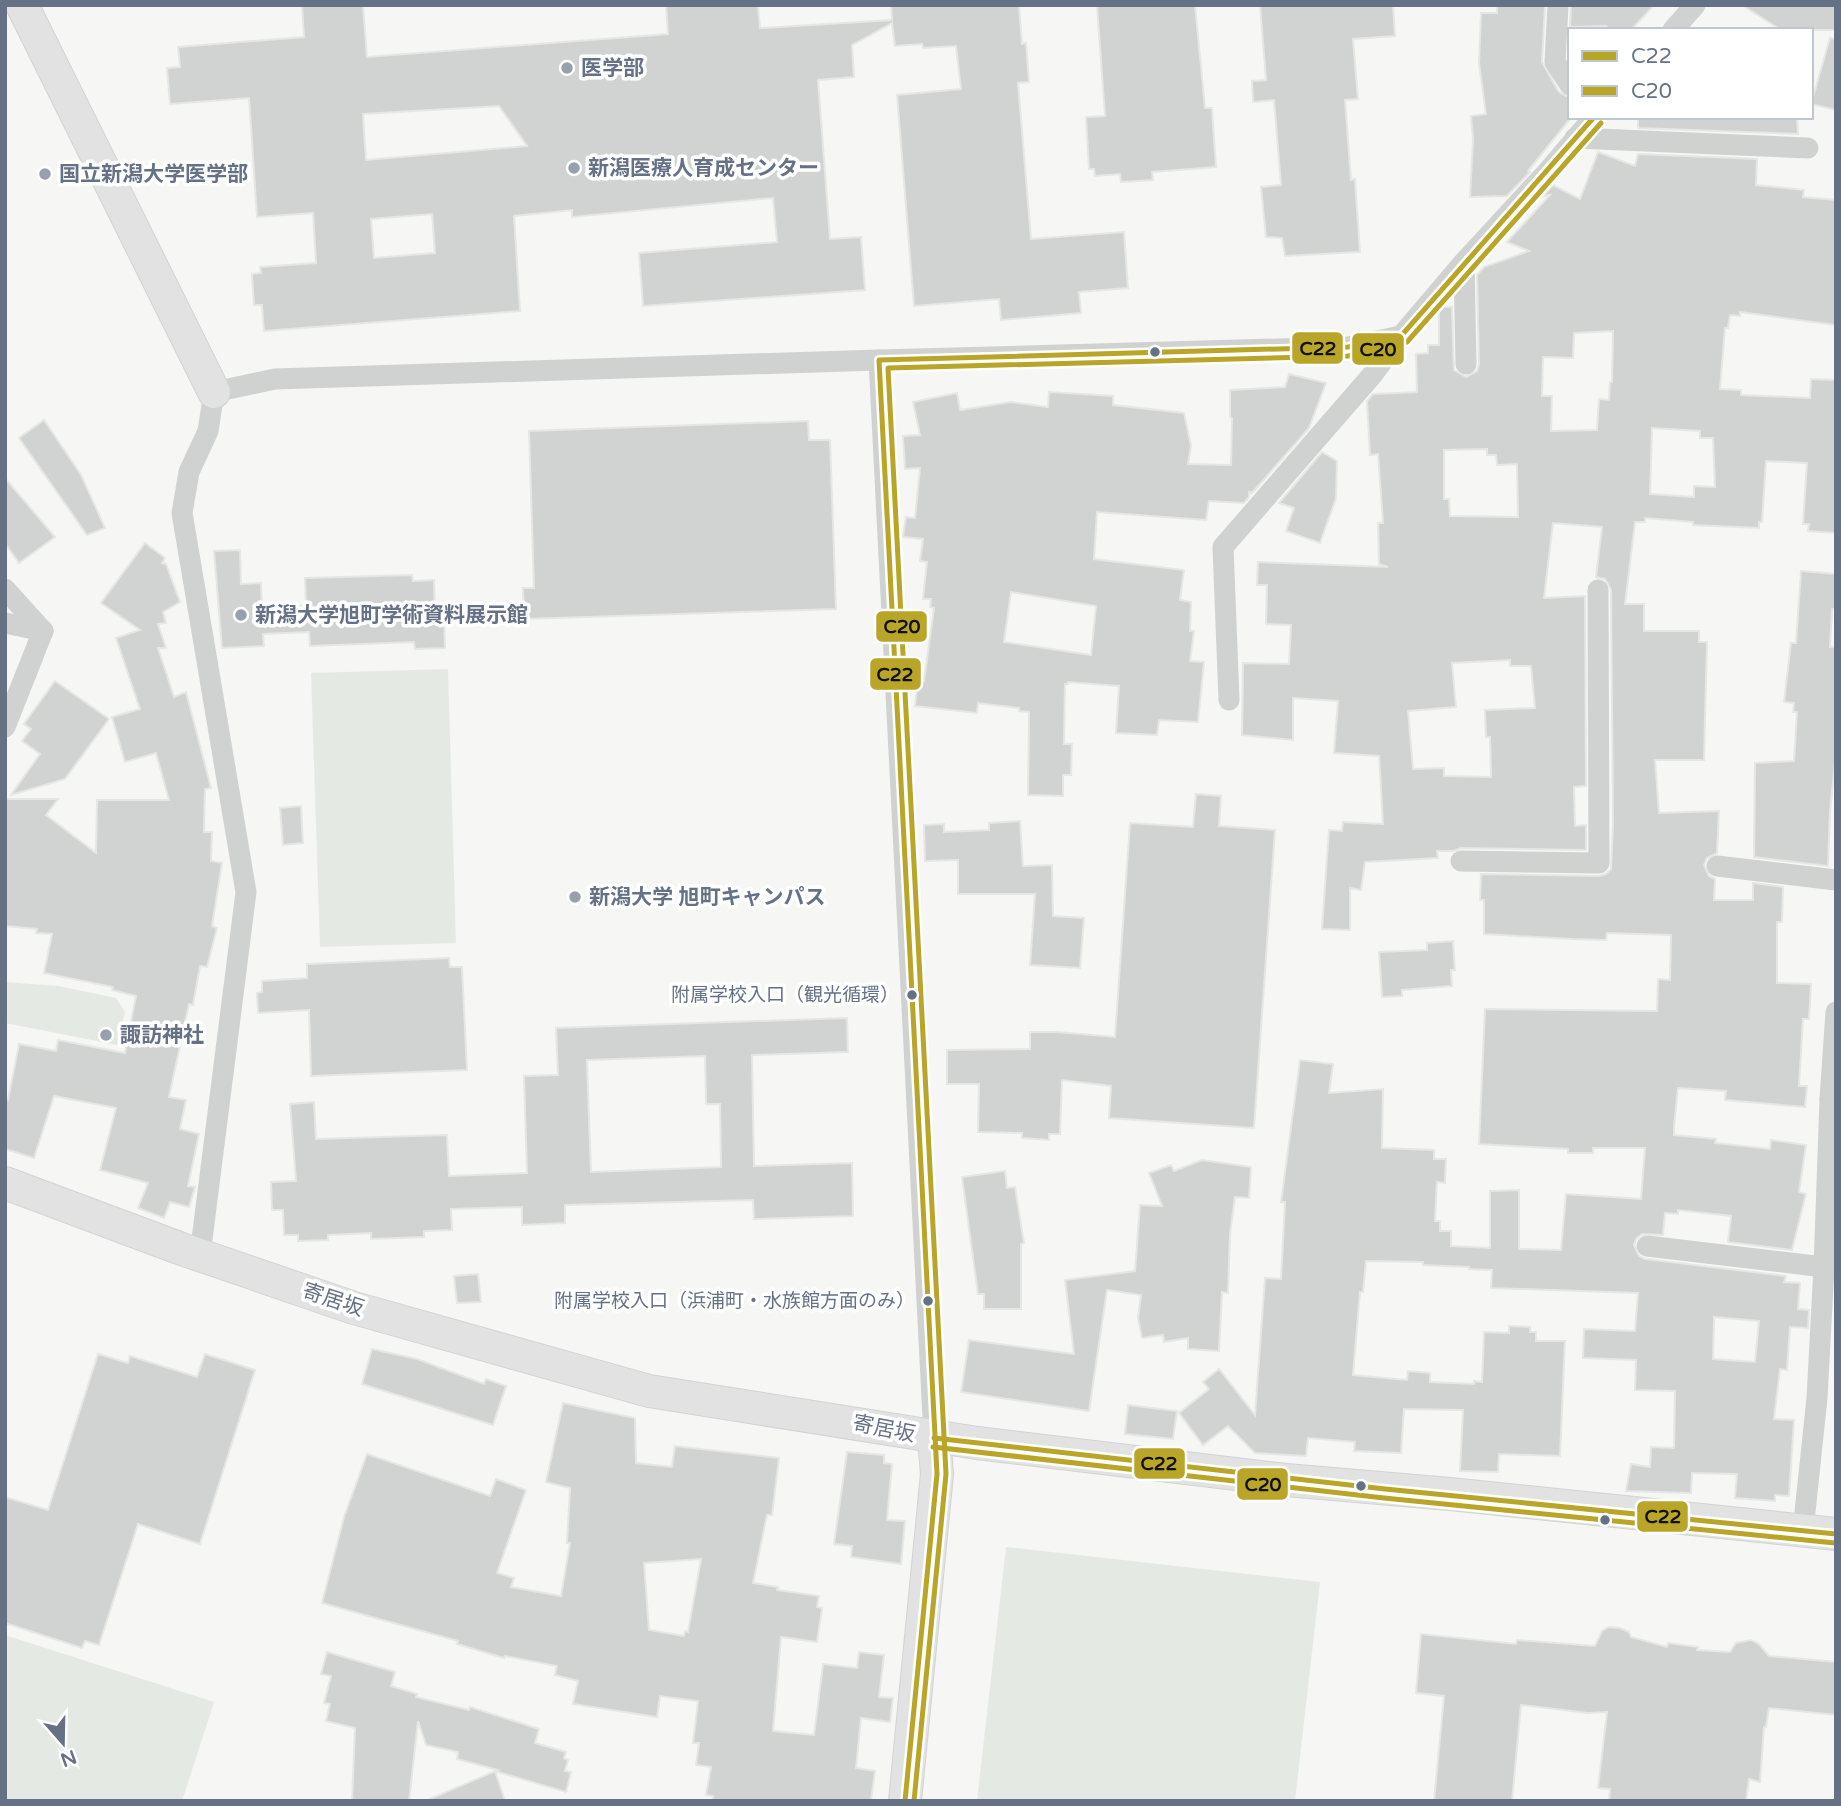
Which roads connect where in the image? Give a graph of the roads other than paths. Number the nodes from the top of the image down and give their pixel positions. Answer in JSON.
{"nodes":[{"id":1,"x":22,"y":5,"type":"edge"},
{"id":2,"x":1558,"y":5,"type":"edge"},
{"id":3,"x":1695,"y":5,"type":"edge"},
{"id":4,"x":1675,"y":28,"type":"edge"},
{"id":5,"x":1568,"y":82,"type":"edge"},
{"id":6,"x":1591,"y":119,"type":"edge"},
{"id":7,"x":1575,"y":138,"type":"junction"},
{"id":8,"x":1808,"y":148,"type":"dead end"},
{"id":9,"x":1464,"y":262,"type":"junction"},
{"id":10,"x":1401,"y":336,"type":"junction"},
{"id":11,"x":879,"y":360,"type":"junction"},
{"id":12,"x":1466,"y":364,"type":"dead end"},
{"id":13,"x":214,"y":392,"type":"junction"},
{"id":14,"x":5,"y":589,"type":"edge"},
{"id":15,"x":1598,"y":590,"type":"dead end"},
{"id":16,"x":5,"y":623,"type":"edge"},
{"id":17,"x":43,"y":631,"type":"junction"},
{"id":18,"x":1229,"y":700,"type":"dead end"},
{"id":19,"x":5,"y":727,"type":"edge"},
{"id":20,"x":1461,"y":860,"type":"dead end"},
{"id":21,"x":1717,"y":866,"type":"dead end"},
{"id":22,"x":1836,"y":880,"type":"edge"},
{"id":23,"x":1836,"y":1012,"type":"edge"},
{"id":24,"x":1833,"y":1099,"type":"edge"},
{"id":25,"x":5,"y":1183,"type":"edge"},
{"id":26,"x":1647,"y":1246,"type":"dead end"},
{"id":27,"x":200,"y":1255,"type":"junction"},
{"id":28,"x":1830,"y":1268,"type":"edge"},
{"id":29,"x":934,"y":1438,"type":"junction"},
{"id":30,"x":1803,"y":1531,"type":"junction"},
{"id":31,"x":1836,"y":1534,"type":"edge"},
{"id":32,"x":905,"y":1801,"type":"edge"}],
"edges":[{"from":1,"to":13,"type":"street"},
{"from":2,"to":5,"type":"street"},
{"from":3,"to":4,"type":"street"},
{"from":6,"to":7,"type":"street"},
{"from":7,"to":8,"type":"street"},
{"from":7,"to":9,"type":"street"},
{"from":9,"to":10,"type":"street"},
{"from":9,"to":12,"type":"street"},
{"from":10,"to":11,"type":"street"},
{"from":10,"to":18,"type":"street"},
{"from":11,"to":13,"type":"street"},
{"from":11,"to":29,"type":"street"},
{"from":13,"to":27,"type":"street"},
{"from":14,"to":17,"type":"street"},
{"from":15,"to":20,"type":"street"},
{"from":16,"to":17,"type":"street"},
{"from":17,"to":19,"type":"street"},
{"from":21,"to":22,"type":"street"},
{"from":23,"to":24,"type":"street"},
{"from":24,"to":28,"type":"street"},
{"from":25,"to":27,"type":"street","name":"寄居坂"},
{"from":26,"to":28,"type":"street"},
{"from":27,"to":29,"type":"street","name":"寄居坂"},
{"from":28,"to":30,"type":"street"},
{"from":29,"to":30,"type":"street","name":"寄居坂"},
{"from":29,"to":32,"type":"street"},
{"from":30,"to":31,"type":"street","name":"寄居坂"}]}
